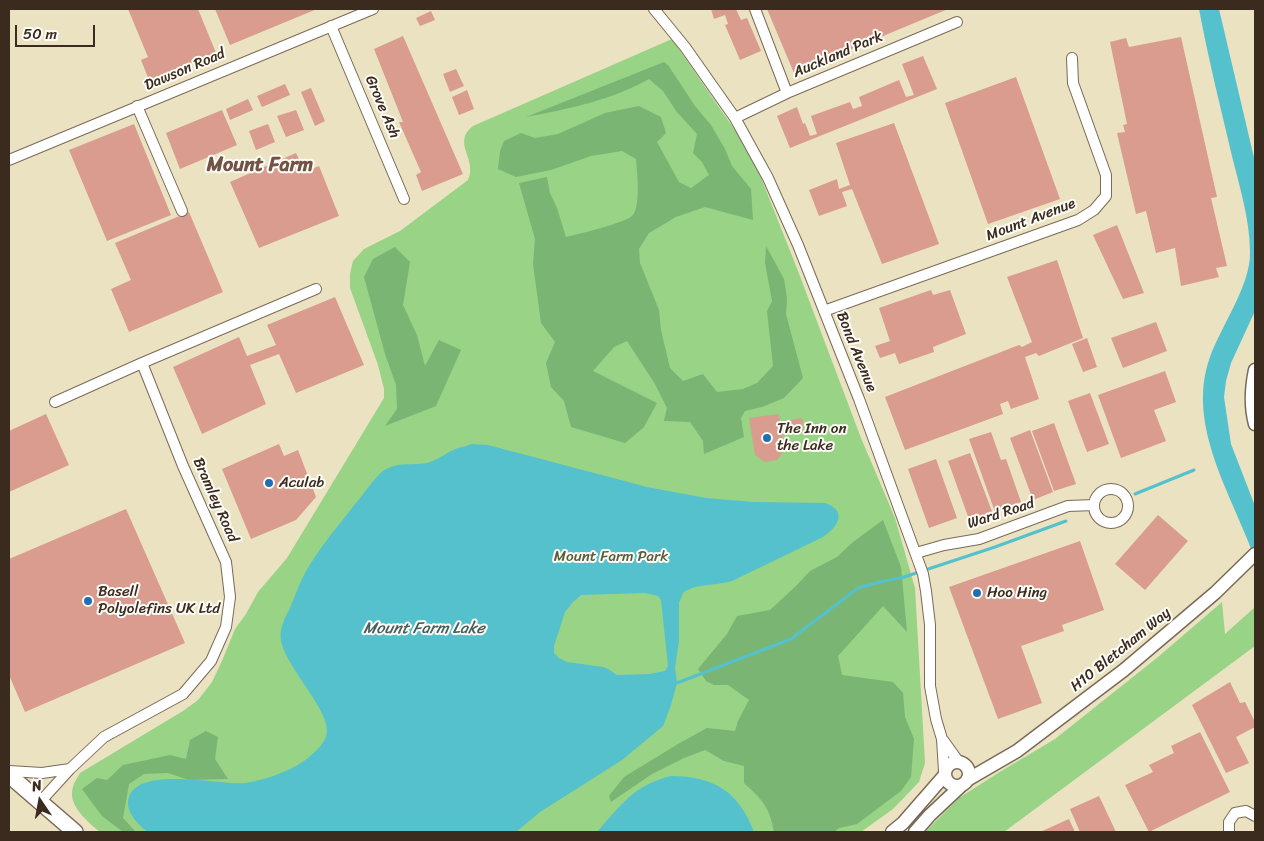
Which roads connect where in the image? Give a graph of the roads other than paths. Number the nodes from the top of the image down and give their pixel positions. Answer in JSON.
{"nodes":[{"id":1,"x":373,"y":9,"type":"edge"},
{"id":2,"x":654,"y":9,"type":"edge"},
{"id":3,"x":755,"y":9,"type":"edge"},
{"id":4,"x":957,"y":22,"type":"dead end"},
{"id":5,"x":331,"y":26,"type":"junction"},
{"id":6,"x":1072,"y":58,"type":"dead end"},
{"id":7,"x":787,"y":93,"type":"junction"},
{"id":8,"x":137,"y":106,"type":"junction"},
{"id":9,"x":735,"y":118,"type":"junction"},
{"id":10,"x":9,"y":160,"type":"edge"},
{"id":11,"x":404,"y":199,"type":"dead end"},
{"id":12,"x":182,"y":211,"type":"dead end"},
{"id":13,"x":316,"y":289,"type":"dead end"},
{"id":14,"x":824,"y":310,"type":"junction"},
{"id":15,"x":142,"y":363,"type":"junction"},
{"id":16,"x":1255,"y":370,"type":"edge"},
{"id":17,"x":55,"y":402,"type":"dead end"},
{"id":18,"x":1255,"y":424,"type":"edge"},
{"id":19,"x":1094,"y":505,"type":"dead end"},
{"id":20,"x":916,"y":553,"type":"junction"},
{"id":21,"x":1255,"y":554,"type":"edge"},
{"id":22,"x":942,"y":739,"type":"junction"},
{"id":23,"x":70,"y":769,"type":"junction"},
{"id":24,"x":9,"y":773,"type":"edge"},
{"id":25,"x":964,"y":773,"type":"junction"},
{"id":26,"x":944,"y":774,"type":"junction"},
{"id":27,"x":40,"y":802,"type":"junction"},
{"id":28,"x":1255,"y":816,"type":"edge"},
{"id":29,"x":75,"y":832,"type":"edge"},
{"id":30,"x":892,"y":832,"type":"edge"},
{"id":31,"x":915,"y":832,"type":"edge"},
{"id":32,"x":1229,"y":832,"type":"edge"}],
"edges":[{"from":1,"to":5,"type":"street","name":"Dawson Road"},
{"from":2,"to":9,"type":"street","name":"Bond Avenue"},
{"from":3,"to":7,"type":"street","name":"Auckland Park"},
{"from":4,"to":7,"type":"street","name":"Auckland Park"},
{"from":5,"to":8,"type":"street","name":"Dawson Road"},
{"from":5,"to":11,"type":"street","name":"Grove Ash"},
{"from":6,"to":14,"type":"street","name":"Mount Avenue"},
{"from":7,"to":9,"type":"street"},
{"from":8,"to":10,"type":"street","name":"Dawson Road"},
{"from":8,"to":12,"type":"street"},
{"from":9,"to":14,"type":"street","name":"Bond Avenue"},
{"from":13,"to":15,"type":"street"},
{"from":14,"to":20,"type":"street","name":"Bond Avenue"},
{"from":15,"to":17,"type":"street"},
{"from":15,"to":23,"type":"street","name":"Bramley Road"},
{"from":16,"to":18,"type":"street"},
{"from":19,"to":20,"type":"street","name":"Ward Road"},
{"from":20,"to":22,"type":"street","name":"Bond Avenue"},
{"from":21,"to":25,"type":"street","name":"H10 Bletcham Way"},
{"from":22,"to":25,"type":"street","name":"Bond Avenue"},
{"from":22,"to":26,"type":"street","name":"Bond Avenue"},
{"from":23,"to":24,"type":"street"},
{"from":23,"to":27,"type":"street","name":"Bramley Road"},
{"from":24,"to":27,"type":"main road"},
{"from":25,"to":26,"type":"street"},
{"from":25,"to":26,"type":"street"},
{"from":25,"to":31,"type":"street"},
{"from":26,"to":30,"type":"street"},
{"from":27,"to":29,"type":"main road"},
{"from":28,"to":32,"type":"street"}]}
